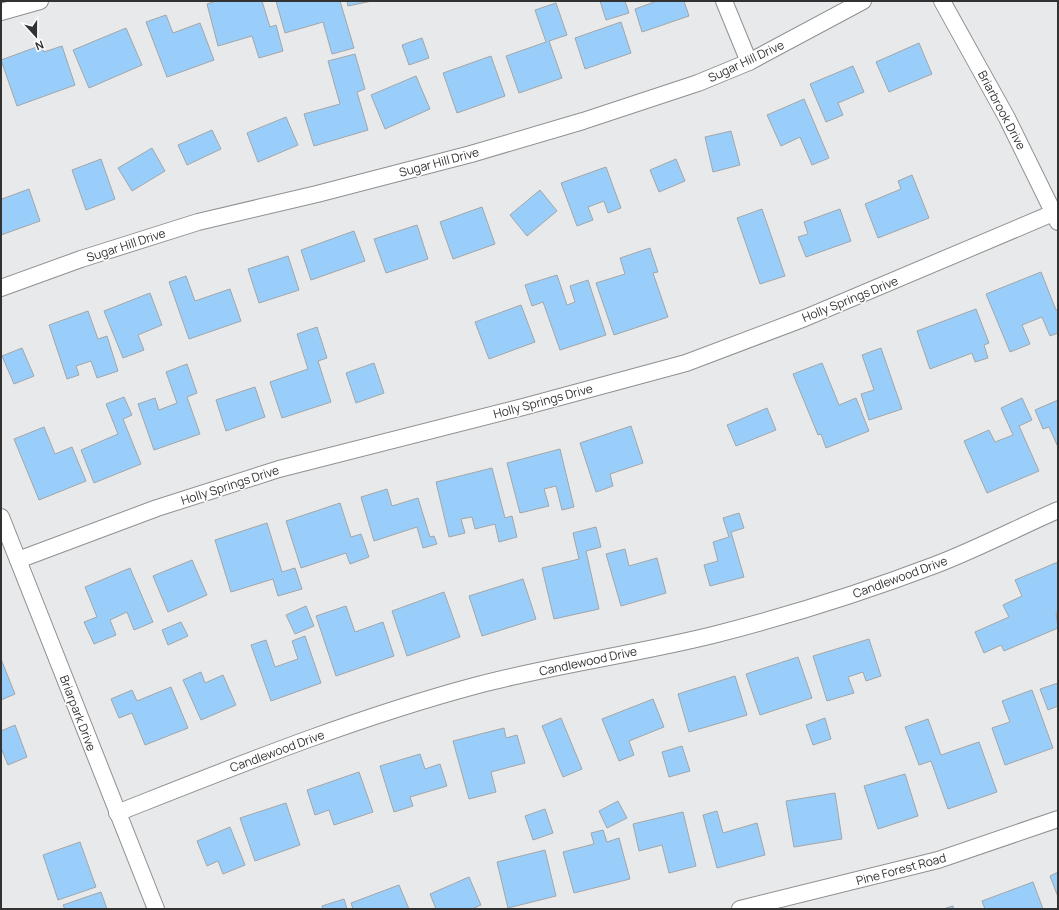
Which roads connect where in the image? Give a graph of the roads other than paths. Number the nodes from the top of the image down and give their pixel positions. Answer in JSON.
{"nodes":[{"id":1,"x":40,"y":1,"type":"edge"},
{"id":2,"x":724,"y":1,"type":"edge"},
{"id":3,"x":863,"y":1,"type":"edge"},
{"id":4,"x":942,"y":1,"type":"edge"},
{"id":5,"x":1,"y":12,"type":"edge"},
{"id":6,"x":749,"y":62,"type":"junction"},
{"id":7,"x":1057,"y":215,"type":"edge"},
{"id":8,"x":1,"y":288,"type":"edge"},
{"id":9,"x":1058,"y":510,"type":"edge"},
{"id":10,"x":1,"y":517,"type":"edge"},
{"id":11,"x":18,"y":560,"type":"junction"},
{"id":12,"x":117,"y":813,"type":"junction"},
{"id":13,"x":1058,"y":819,"type":"edge"},
{"id":14,"x":156,"y":909,"type":"edge"},
{"id":15,"x":740,"y":909,"type":"edge"}],
"edges":[{"from":1,"to":5,"type":"street"},
{"from":2,"to":6,"type":"street"},
{"from":3,"to":6,"type":"street","name":"Sugar Hill Drive"},
{"from":4,"to":7,"type":"street","name":"Briarbrook Drive"},
{"from":6,"to":8,"type":"street","name":"Sugar Hill Drive"},
{"from":7,"to":11,"type":"street","name":"Holly Springs Drive"},
{"from":9,"to":12,"type":"street","name":"Candlewood Drive"},
{"from":10,"to":11,"type":"street","name":"Briarpark Drive"},
{"from":11,"to":12,"type":"street","name":"Briarpark Drive"},
{"from":12,"to":14,"type":"street","name":"Briarpark Drive"},
{"from":13,"to":15,"type":"street","name":"Pine Forest Road"}]}
